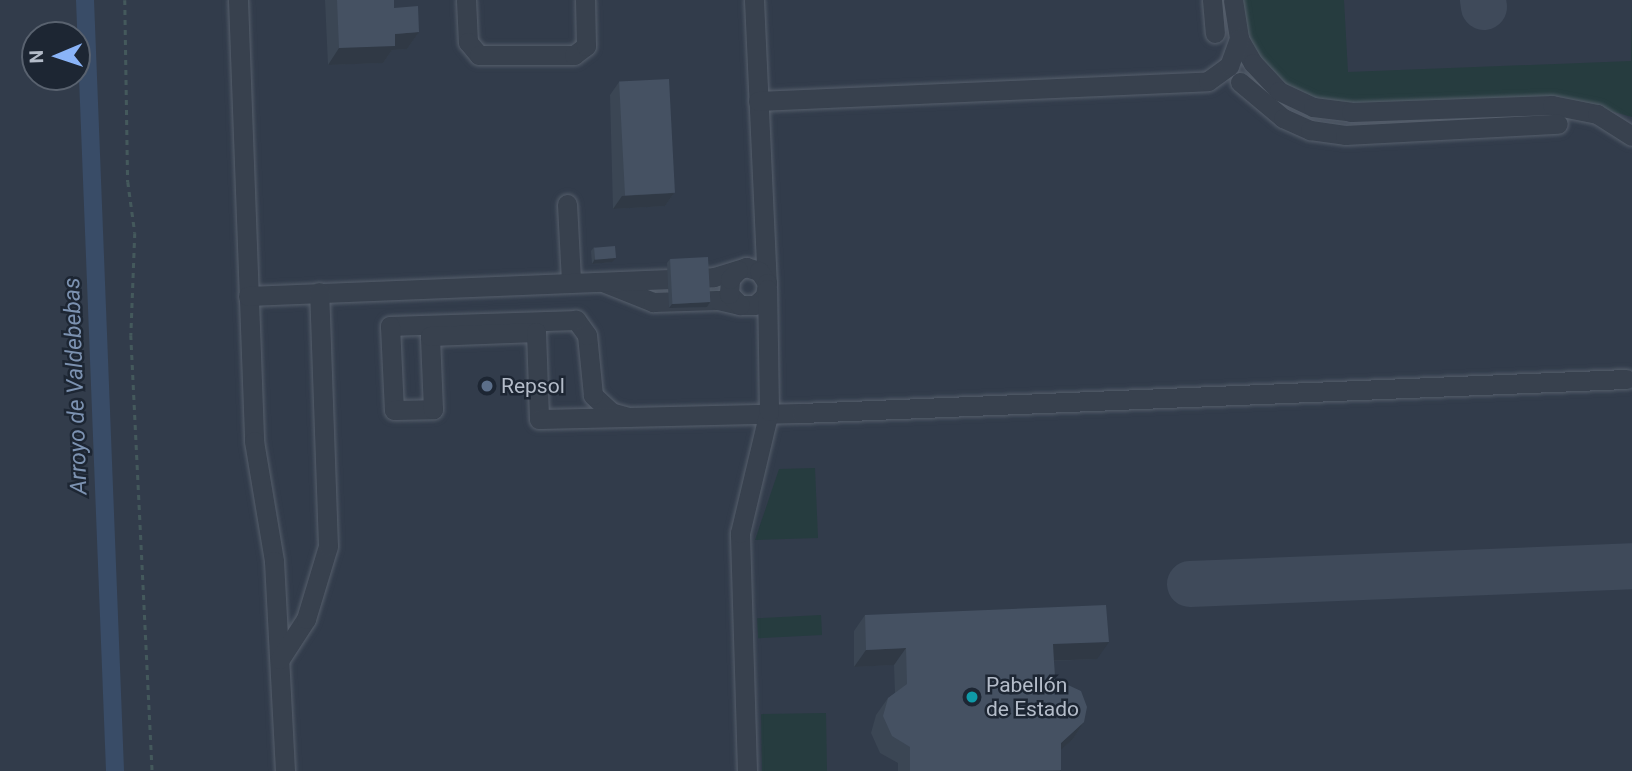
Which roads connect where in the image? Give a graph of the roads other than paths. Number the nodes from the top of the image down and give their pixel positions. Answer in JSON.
{"nodes":[{"id":1,"x":239,"y":0,"type":"edge"},
{"id":2,"x":466,"y":0,"type":"edge"},
{"id":3,"x":585,"y":0,"type":"edge"},
{"id":4,"x":754,"y":0,"type":"edge"},
{"id":5,"x":1212,"y":0,"type":"edge"},
{"id":6,"x":1233,"y":0,"type":"edge"},
{"id":7,"x":1215,"y":33,"type":"dead end"},
{"id":8,"x":1239,"y":39,"type":"junction"},
{"id":9,"x":1240,"y":82,"type":"dead end"},
{"id":10,"x":758,"y":101,"type":"junction"},
{"id":11,"x":1529,"y":105,"type":"junction"},
{"id":12,"x":1558,"y":124,"type":"dead end"},
{"id":13,"x":1530,"y":126,"type":"junction"},
{"id":14,"x":1632,"y":136,"type":"edge"},
{"id":15,"x":566,"y":204,"type":"dead end"},
{"id":16,"x":763,"y":234,"type":"junction"},
{"id":17,"x":742,"y":269,"type":"junction"},
{"id":18,"x":597,"y":280,"type":"junction"},
{"id":19,"x":571,"y":281,"type":"junction"},
{"id":20,"x":767,"y":285,"type":"junction"},
{"id":21,"x":319,"y":292,"type":"junction"},
{"id":22,"x":248,"y":296,"type":"junction"},
{"id":23,"x":742,"y":306,"type":"junction"},
{"id":24,"x":767,"y":348,"type":"junction"},
{"id":25,"x":1626,"y":379,"type":"dead end"},
{"id":26,"x":769,"y":411,"type":"junction"},
{"id":27,"x":628,"y":416,"type":"junction"},
{"id":28,"x":279,"y":659,"type":"junction"},
{"id":29,"x":285,"y":771,"type":"edge"},
{"id":30,"x":747,"y":771,"type":"edge"}],
"edges":[{"from":1,"to":22,"type":"lane"},
{"from":2,"to":3,"type":"lane"},
{"from":4,"to":10,"type":"lane"},
{"from":5,"to":7,"type":"lane"},
{"from":6,"to":8,"type":"lane"},
{"from":8,"to":10,"type":"lane"},
{"from":8,"to":11,"type":"lane"},
{"from":9,"to":13,"type":"lane"},
{"from":10,"to":16,"type":"lane"},
{"from":11,"to":13,"type":"lane"},
{"from":11,"to":14,"type":"lane"},
{"from":12,"to":13,"type":"lane"},
{"from":15,"to":19,"type":"lane"},
{"from":16,"to":17,"type":"lane"},
{"from":16,"to":20,"type":"lane"},
{"from":17,"to":18,"type":"lane"},
{"from":17,"to":20,"type":"lane"},
{"from":17,"to":23,"type":"lane"},
{"from":18,"to":19,"type":"lane"},
{"from":18,"to":23,"type":"lane"},
{"from":19,"to":21,"type":"lane"},
{"from":20,"to":23,"type":"lane"},
{"from":20,"to":24,"type":"lane"},
{"from":21,"to":22,"type":"lane"},
{"from":21,"to":28,"type":"lane"},
{"from":22,"to":28,"type":"lane"},
{"from":23,"to":24,"type":"lane"},
{"from":24,"to":26,"type":"lane"},
{"from":25,"to":26,"type":"lane"},
{"from":26,"to":27,"type":"lane"},
{"from":26,"to":30,"type":"lane"},
{"from":27,"to":27,"type":"lane"},
{"from":28,"to":29,"type":"lane"}]}
